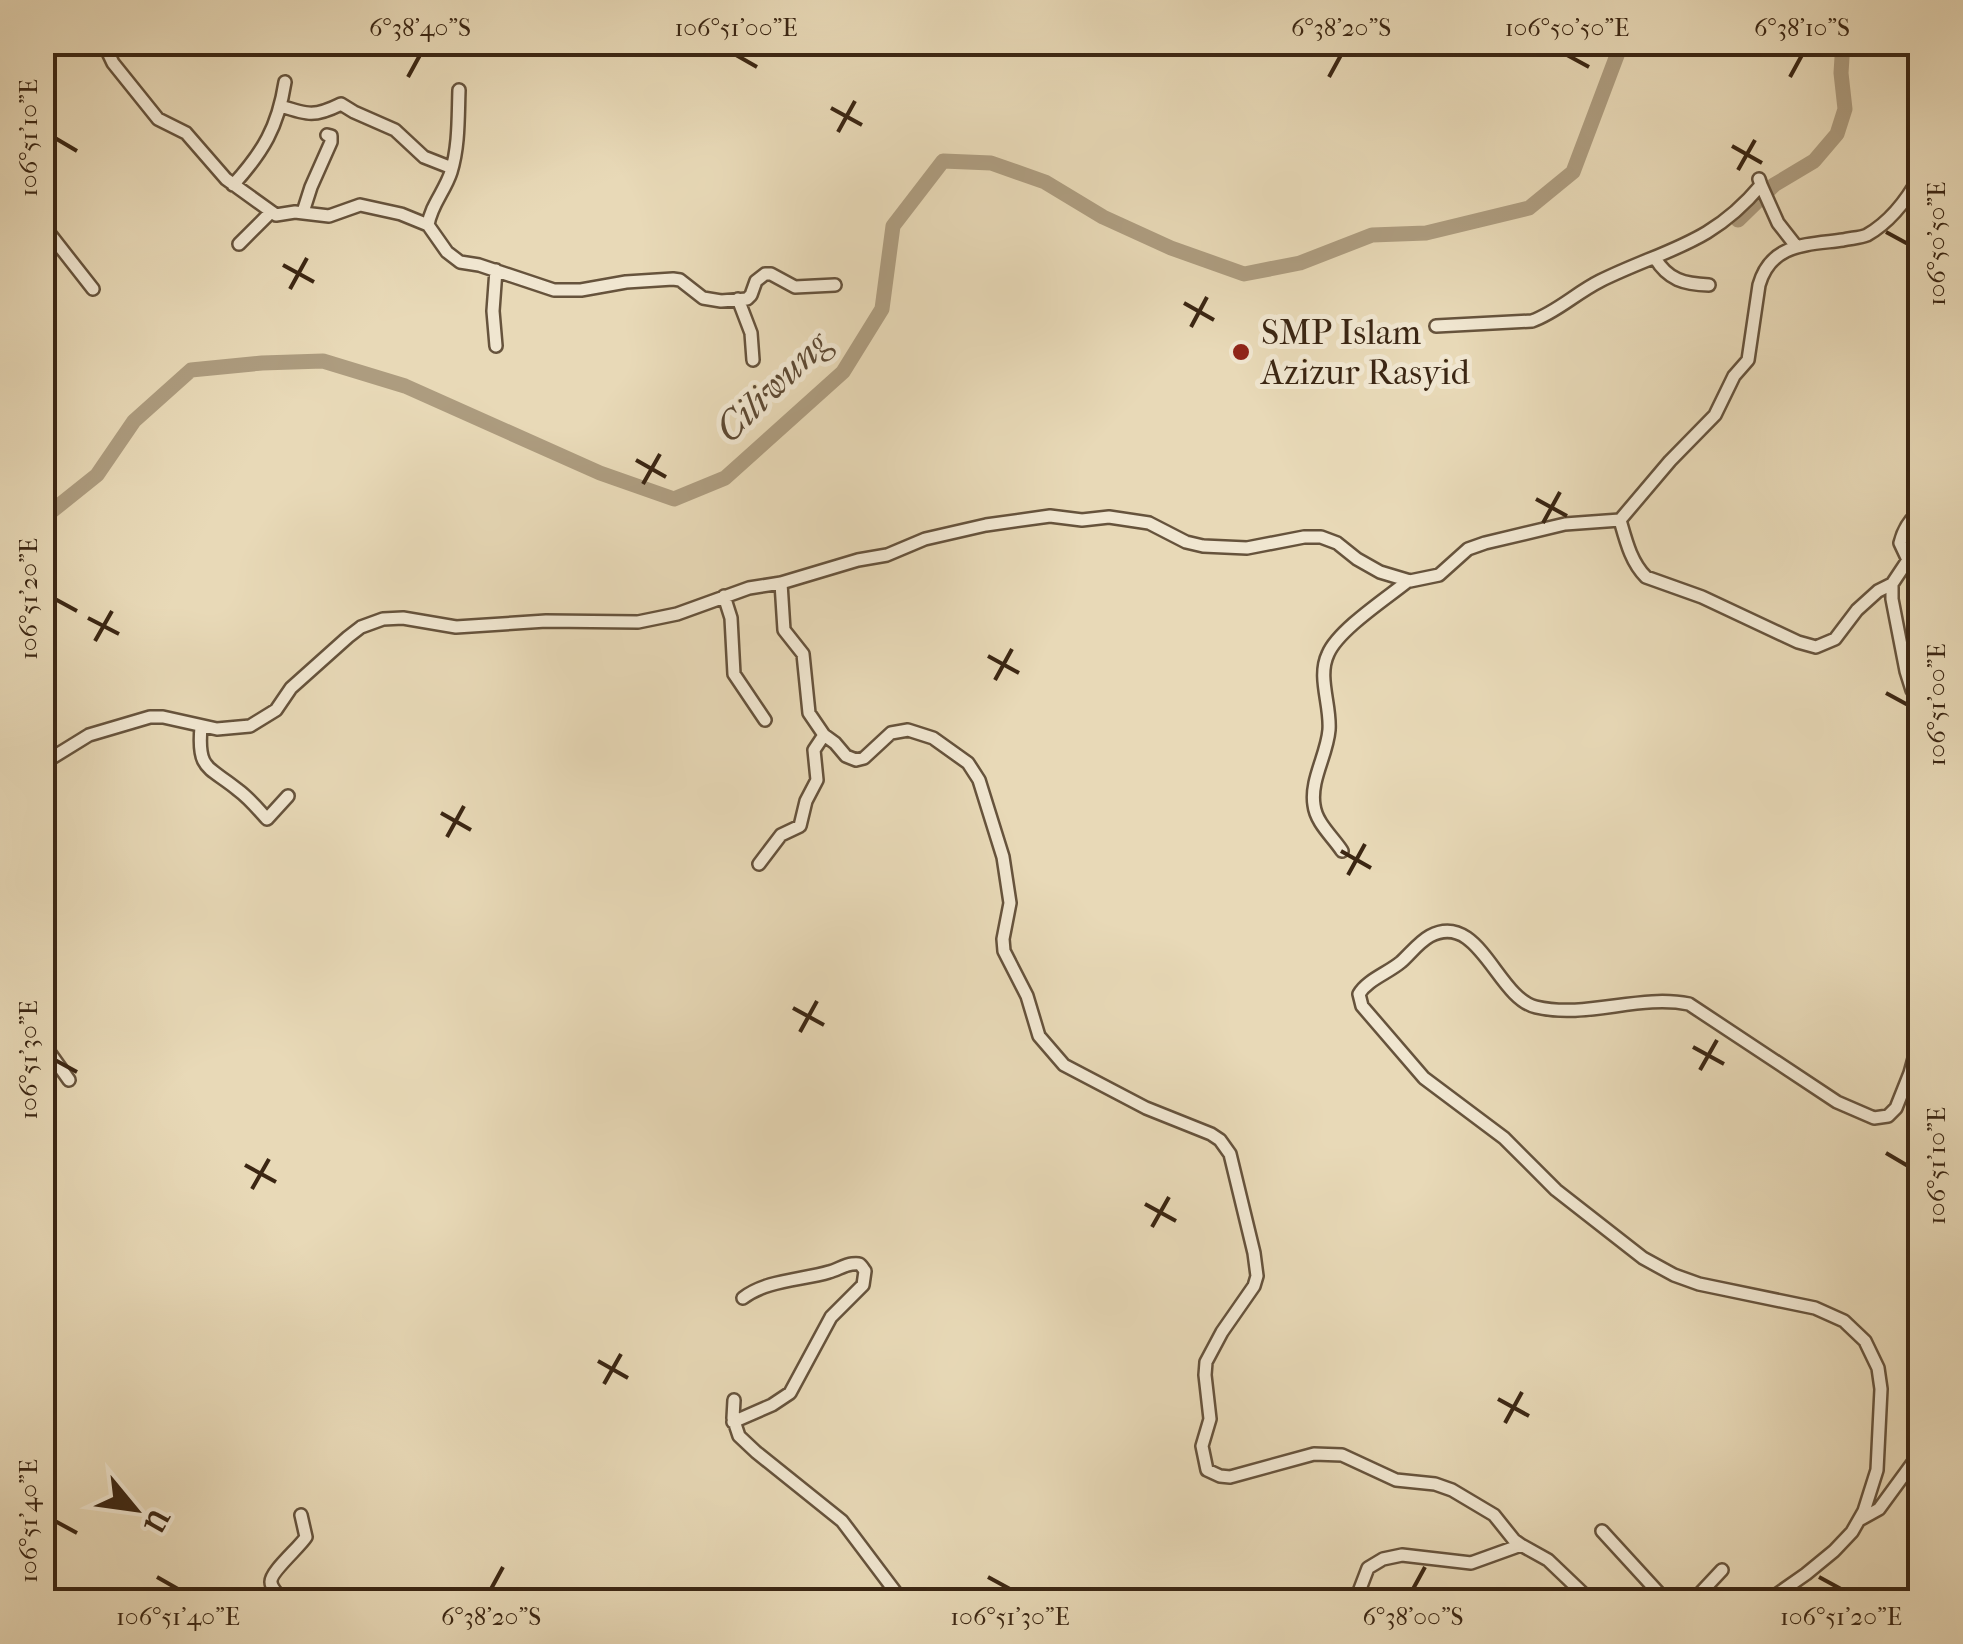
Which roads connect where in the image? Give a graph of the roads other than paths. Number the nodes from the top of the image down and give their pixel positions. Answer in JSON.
{"nodes":[{"id":1,"x":104,"y":42,"type":"edge"},
{"id":2,"x":285,"y":82,"type":"dead end"},
{"id":3,"x":459,"y":90,"type":"dead end"},
{"id":4,"x":281,"y":106,"type":"junction"},
{"id":5,"x":327,"y":134,"type":"dead end"},
{"id":6,"x":452,"y":168,"type":"junction"},
{"id":7,"x":1920,"y":176,"type":"edge"},
{"id":8,"x":233,"y":185,"type":"junction"},
{"id":9,"x":303,"y":212,"type":"junction"},
{"id":10,"x":270,"y":214,"type":"junction"},
{"id":11,"x":42,"y":224,"type":"edge"},
{"id":12,"x":428,"y":225,"type":"junction"},
{"id":13,"x":239,"y":244,"type":"dead end"},
{"id":14,"x":1796,"y":246,"type":"junction"},
{"id":15,"x":1658,"y":262,"type":"junction"},
{"id":16,"x":496,"y":270,"type":"junction"},
{"id":17,"x":835,"y":285,"type":"dead end"},
{"id":18,"x":1708,"y":285,"type":"dead end"},
{"id":19,"x":92,"y":289,"type":"dead end"},
{"id":20,"x":738,"y":299,"type":"junction"},
{"id":21,"x":1436,"y":326,"type":"dead end"},
{"id":22,"x":496,"y":346,"type":"dead end"},
{"id":23,"x":753,"y":360,"type":"dead end"},
{"id":24,"x":1920,"y":512,"type":"edge"},
{"id":25,"x":1620,"y":520,"type":"junction"},
{"id":26,"x":1408,"y":581,"type":"junction"},
{"id":27,"x":781,"y":583,"type":"junction"},
{"id":28,"x":1892,"y":584,"type":"junction"},
{"id":29,"x":724,"y":596,"type":"junction"},
{"id":30,"x":1920,"y":700,"type":"edge"},
{"id":31,"x":765,"y":720,"type":"dead end"},
{"id":32,"x":202,"y":727,"type":"junction"},
{"id":33,"x":824,"y":735,"type":"junction"},
{"id":34,"x":42,"y":764,"type":"edge"},
{"id":35,"x":288,"y":796,"type":"dead end"},
{"id":36,"x":1342,"y":851,"type":"dead end"},
{"id":37,"x":759,"y":864,"type":"dead end"},
{"id":38,"x":1920,"y":1037,"type":"edge"},
{"id":39,"x":42,"y":1042,"type":"edge"},
{"id":40,"x":69,"y":1080,"type":"dead end"},
{"id":41,"x":743,"y":1298,"type":"dead end"},
{"id":42,"x":734,"y":1400,"type":"dead end"},
{"id":43,"x":733,"y":1422,"type":"junction"},
{"id":44,"x":1920,"y":1453,"type":"edge"},
{"id":45,"x":302,"y":1516,"type":"dead end"},
{"id":46,"x":1602,"y":1531,"type":"dead end"},
{"id":47,"x":1852,"y":1532,"type":"junction"},
{"id":48,"x":1520,"y":1545,"type":"junction"},
{"id":49,"x":1722,"y":1570,"type":"dead end"},
{"id":50,"x":285,"y":1602,"type":"edge"},
{"id":51,"x":903,"y":1602,"type":"edge"},
{"id":52,"x":1355,"y":1602,"type":"edge"},
{"id":53,"x":1592,"y":1602,"type":"edge"},
{"id":54,"x":1667,"y":1602,"type":"edge"},
{"id":55,"x":1692,"y":1602,"type":"edge"},
{"id":56,"x":1766,"y":1602,"type":"edge"}],
"edges":[{"from":1,"to":8,"type":"street"},
{"from":2,"to":4,"type":"street"},
{"from":3,"to":6,"type":"street"},
{"from":4,"to":6,"type":"street"},
{"from":4,"to":8,"type":"street"},
{"from":5,"to":9,"type":"street"},
{"from":6,"to":12,"type":"street"},
{"from":7,"to":14,"type":"street"},
{"from":8,"to":10,"type":"street"},
{"from":9,"to":10,"type":"street"},
{"from":9,"to":12,"type":"street"},
{"from":10,"to":13,"type":"street"},
{"from":11,"to":19,"type":"street"},
{"from":12,"to":16,"type":"street"},
{"from":14,"to":15,"type":"street"},
{"from":14,"to":25,"type":"street"},
{"from":15,"to":18,"type":"street"},
{"from":15,"to":21,"type":"street"},
{"from":16,"to":20,"type":"street"},
{"from":16,"to":22,"type":"street"},
{"from":17,"to":20,"type":"street"},
{"from":20,"to":23,"type":"street"},
{"from":24,"to":28,"type":"street"},
{"from":25,"to":26,"type":"street"},
{"from":25,"to":28,"type":"street"},
{"from":26,"to":27,"type":"street"},
{"from":26,"to":36,"type":"street"},
{"from":27,"to":29,"type":"street"},
{"from":27,"to":33,"type":"street"},
{"from":28,"to":30,"type":"street"},
{"from":29,"to":31,"type":"street"},
{"from":29,"to":32,"type":"street"},
{"from":32,"to":34,"type":"street"},
{"from":32,"to":35,"type":"street"},
{"from":33,"to":37,"type":"street"},
{"from":33,"to":48,"type":"street"},
{"from":38,"to":47,"type":"street"},
{"from":39,"to":40,"type":"street"},
{"from":41,"to":43,"type":"street"},
{"from":42,"to":43,"type":"street"},
{"from":43,"to":51,"type":"street"},
{"from":44,"to":47,"type":"street"},
{"from":45,"to":50,"type":"street"},
{"from":46,"to":54,"type":"street"},
{"from":47,"to":56,"type":"street"},
{"from":48,"to":52,"type":"street"},
{"from":48,"to":53,"type":"street"},
{"from":49,"to":55,"type":"street"}]}
